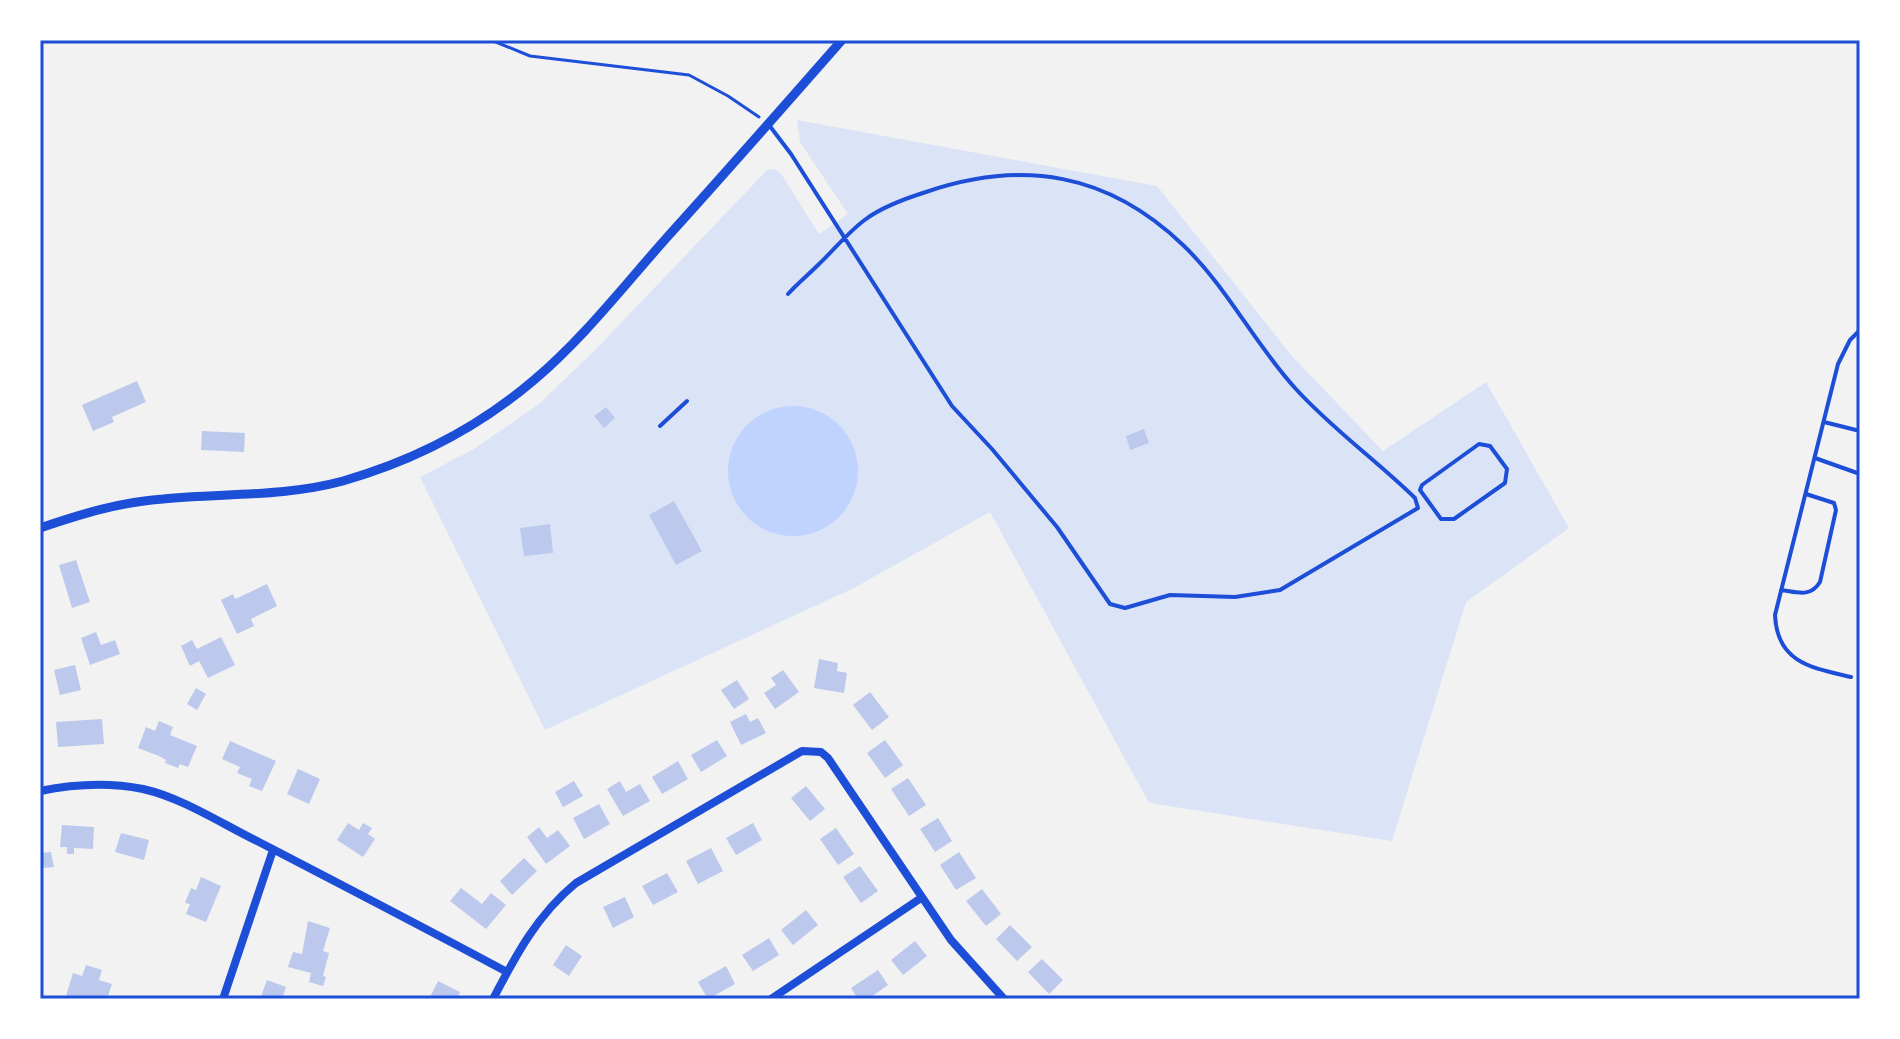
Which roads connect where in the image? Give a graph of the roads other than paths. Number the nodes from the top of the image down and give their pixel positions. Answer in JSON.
{"nodes":[{"id":1,"x":842,"y":40,"type":"edge"},
{"id":2,"x":769,"y":124,"type":"junction"},
{"id":3,"x":845,"y":237,"type":"junction"},
{"id":4,"x":788,"y":294,"type":"dead end"},
{"id":5,"x":1860,"y":330,"type":"edge"},
{"id":6,"x":687,"y":401,"type":"dead end"},
{"id":7,"x":1824,"y":422,"type":"junction"},
{"id":8,"x":660,"y":426,"type":"dead end"},
{"id":9,"x":1860,"y":431,"type":"edge"},
{"id":10,"x":1815,"y":458,"type":"junction"},
{"id":11,"x":1860,"y":474,"type":"edge"},
{"id":12,"x":1806,"y":494,"type":"junction"},
{"id":13,"x":1424,"y":498,"type":"junction"},
{"id":14,"x":1418,"y":503,"type":"junction"},
{"id":15,"x":40,"y":528,"type":"edge"},
{"id":16,"x":1781,"y":590,"type":"junction"},
{"id":17,"x":1851,"y":677,"type":"dead end"},
{"id":18,"x":40,"y":791,"type":"edge"},
{"id":19,"x":273,"y":850,"type":"junction"},
{"id":20,"x":921,"y":898,"type":"junction"},
{"id":21,"x":507,"y":972,"type":"junction"},
{"id":22,"x":223,"y":999,"type":"edge"},
{"id":23,"x":493,"y":999,"type":"edge"},
{"id":24,"x":771,"y":999,"type":"edge"},
{"id":25,"x":1004,"y":999,"type":"edge"}],
"edges":[{"from":1,"to":2,"type":"street"},
{"from":2,"to":3,"type":"lane"},
{"from":2,"to":15,"type":"street"},
{"from":3,"to":4,"type":"lane"},
{"from":3,"to":14,"type":"lane"},
{"from":3,"to":14,"type":"lane"},
{"from":5,"to":7,"type":"lane"},
{"from":6,"to":8,"type":"lane"},
{"from":7,"to":9,"type":"lane"},
{"from":7,"to":10,"type":"lane"},
{"from":10,"to":11,"type":"lane"},
{"from":10,"to":12,"type":"lane"},
{"from":12,"to":16,"type":"lane"},
{"from":12,"to":16,"type":"lane"},
{"from":13,"to":13,"type":"lane"},
{"from":13,"to":14,"type":"lane"},
{"from":16,"to":17,"type":"lane"},
{"from":18,"to":19,"type":"street"},
{"from":19,"to":21,"type":"street"},
{"from":19,"to":22,"type":"street"},
{"from":20,"to":21,"type":"street"},
{"from":20,"to":24,"type":"street"},
{"from":20,"to":25,"type":"street"},
{"from":21,"to":23,"type":"street"}]}
